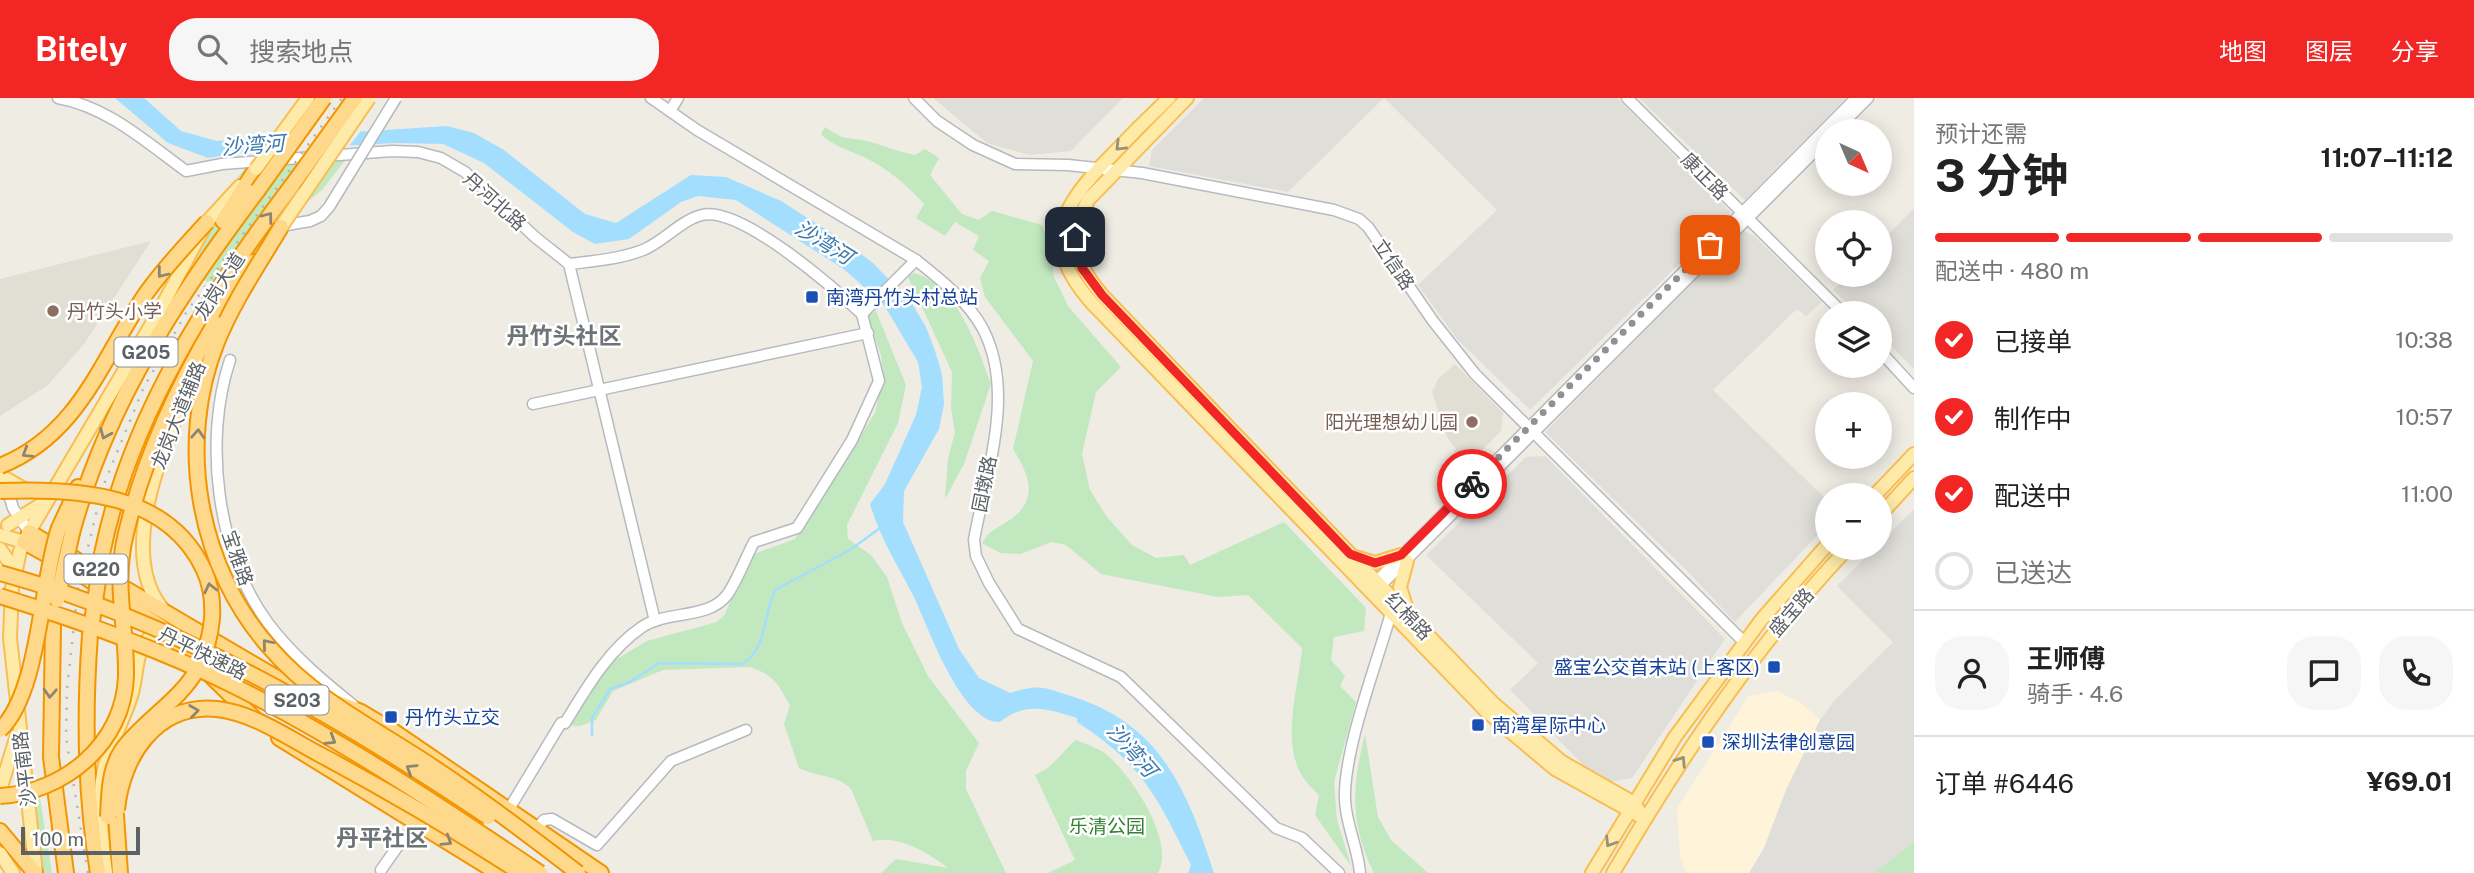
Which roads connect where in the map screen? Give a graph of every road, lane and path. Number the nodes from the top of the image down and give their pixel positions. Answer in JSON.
{"nodes":[{"id":1,"x":58,"y":98,"type":"edge"},
{"id":2,"x":309,"y":98,"type":"edge"},
{"id":3,"x":324,"y":98,"type":"edge"},
{"id":4,"x":355,"y":98,"type":"edge"},
{"id":5,"x":364,"y":98,"type":"edge"},
{"id":6,"x":369,"y":98,"type":"edge"},
{"id":7,"x":396,"y":98,"type":"edge"},
{"id":8,"x":651,"y":98,"type":"edge"},
{"id":9,"x":678,"y":98,"type":"edge"},
{"id":10,"x":905,"y":98,"type":"edge"},
{"id":11,"x":914,"y":98,"type":"edge"},
{"id":12,"x":1168,"y":98,"type":"edge"},
{"id":13,"x":1187,"y":98,"type":"edge"},
{"id":14,"x":1627,"y":98,"type":"edge"},
{"id":15,"x":1856,"y":98,"type":"edge"},
{"id":16,"x":1868,"y":98,"type":"edge"},
{"id":17,"x":922,"y":107,"type":"junction"},
{"id":18,"x":670,"y":111,"type":"junction"},
{"id":19,"x":1847,"y":119,"type":"edge"},
{"id":20,"x":352,"y":121,"type":"junction"},
{"id":21,"x":1815,"y":150,"type":"edge"},
{"id":22,"x":1099,"y":168,"type":"junction"},
{"id":23,"x":256,"y":169,"type":"junction"},
{"id":24,"x":1116,"y":170,"type":"junction"},
{"id":25,"x":251,"y":189,"type":"junction"},
{"id":26,"x":297,"y":190,"type":"junction"},
{"id":27,"x":1745,"y":216,"type":"junction"},
{"id":28,"x":310,"y":221,"type":"junction"},
{"id":29,"x":207,"y":222,"type":"junction"},
{"id":30,"x":281,"y":226,"type":"junction"},
{"id":31,"x":916,"y":260,"type":"junction"},
{"id":32,"x":569,"y":264,"type":"junction"},
{"id":33,"x":1831,"y":301,"type":"edge"},
{"id":34,"x":862,"y":314,"type":"junction"},
{"id":35,"x":215,"y":323,"type":"junction"},
{"id":36,"x":868,"y":333,"type":"junction"},
{"id":37,"x":230,"y":360,"type":"dead end"},
{"id":38,"x":1892,"y":364,"type":"edge"},
{"id":39,"x":165,"y":378,"type":"junction"},
{"id":40,"x":1914,"y":388,"type":"edge"},
{"id":41,"x":598,"y":391,"type":"junction"},
{"id":42,"x":533,"y":404,"type":"dead end"},
{"id":43,"x":1531,"y":430,"type":"junction"},
{"id":44,"x":1914,"y":454,"type":"edge"},
{"id":45,"x":67,"y":466,"type":"junction"},
{"id":46,"x":1,"y":478,"type":"edge"},
{"id":47,"x":1914,"y":478,"type":"edge"},
{"id":48,"x":1886,"y":483,"type":"edge"},
{"id":49,"x":48,"y":497,"type":"junction"},
{"id":50,"x":1892,"y":501,"type":"edge"},
{"id":51,"x":7,"y":525,"type":"edge"},
{"id":52,"x":65,"y":531,"type":"junction"},
{"id":53,"x":33,"y":543,"type":"junction"},
{"id":54,"x":0,"y":549,"type":"edge"},
{"id":55,"x":1350,"y":554,"type":"junction"},
{"id":56,"x":1404,"y":558,"type":"junction"},
{"id":57,"x":1815,"y":558,"type":"edge"},
{"id":58,"x":1837,"y":560,"type":"edge"},
{"id":59,"x":10,"y":571,"type":"edge"},
{"id":60,"x":1376,"y":586,"type":"junction"},
{"id":61,"x":0,"y":597,"type":"edge"},
{"id":62,"x":24,"y":604,"type":"junction"},
{"id":63,"x":0,"y":607,"type":"edge"},
{"id":64,"x":162,"y":608,"type":"junction"},
{"id":65,"x":1391,"y":613,"type":"junction"},
{"id":66,"x":1410,"y":617,"type":"junction"},
{"id":67,"x":655,"y":621,"type":"junction"},
{"id":68,"x":161,"y":627,"type":"junction"},
{"id":69,"x":1745,"y":643,"type":"junction"},
{"id":70,"x":296,"y":656,"type":"junction"},
{"id":71,"x":283,"y":680,"type":"junction"},
{"id":72,"x":361,"y":712,"type":"junction"},
{"id":73,"x":20,"y":728,"type":"junction"},
{"id":74,"x":0,"y":730,"type":"edge"},
{"id":75,"x":746,"y":730,"type":"dead end"},
{"id":76,"x":454,"y":772,"type":"junction"},
{"id":77,"x":0,"y":790,"type":"edge"},
{"id":78,"x":0,"y":796,"type":"edge"},
{"id":79,"x":1632,"y":807,"type":"junction"},
{"id":80,"x":509,"y":809,"type":"junction"},
{"id":81,"x":112,"y":816,"type":"junction"},
{"id":82,"x":1645,"y":819,"type":"junction"},
{"id":83,"x":419,"y":824,"type":"junction"},
{"id":84,"x":537,"y":828,"type":"junction"},
{"id":85,"x":0,"y":831,"type":"edge"},
{"id":86,"x":0,"y":853,"type":"edge"},
{"id":87,"x":381,"y":870,"type":"dead end"},
{"id":88,"x":13,"y":873,"type":"edge"},
{"id":89,"x":36,"y":873,"type":"edge"},
{"id":90,"x":66,"y":873,"type":"edge"},
{"id":91,"x":98,"y":873,"type":"edge"},
{"id":92,"x":106,"y":873,"type":"edge"},
{"id":93,"x":119,"y":873,"type":"edge"},
{"id":94,"x":498,"y":873,"type":"edge"},
{"id":95,"x":521,"y":873,"type":"edge"},
{"id":96,"x":540,"y":873,"type":"edge"},
{"id":97,"x":571,"y":873,"type":"edge"},
{"id":98,"x":578,"y":873,"type":"edge"},
{"id":99,"x":601,"y":873,"type":"edge"},
{"id":100,"x":1339,"y":873,"type":"edge"},
{"id":101,"x":1360,"y":873,"type":"edge"},
{"id":102,"x":1592,"y":873,"type":"edge"},
{"id":103,"x":1613,"y":873,"type":"edge"}],
"edges":[{"from":1,"to":32,"type":"street","name":"丹河北路"},
{"from":2,"to":23,"type":"main road","bridge":true},
{"from":3,"to":25,"type":"highway","number":"G205","bridge":true},
{"from":4,"to":26,"type":"highway","number":"G205","bridge":true},
{"from":5,"to":20,"type":"highway","bridge":true},
{"from":6,"to":20,"type":"main road","name":"龙岗大道辅路","bridge":true},
{"from":7,"to":28,"type":"street","bridge":true},
{"from":8,"to":18,"type":"street","name":"园墩路"},
{"from":9,"to":18,"type":"street"},
{"from":10,"to":17,"type":"street","name":"立信路"},
{"from":11,"to":17,"type":"street","name":"立信路"},
{"from":12,"to":22,"type":"main road","name":"红棉路","one_way":true},
{"from":13,"to":24,"type":"main road","name":"红棉路"},
{"from":14,"to":27,"type":"street","name":"康正路"},
{"from":15,"to":27,"type":"street"},
{"from":16,"to":19,"type":"street"},
{"from":17,"to":22,"type":"street","name":"立信路"},
{"from":18,"to":31,"type":"street","name":"园墩路"},
{"from":20,"to":26,"type":"main road","name":"龙岗大道辅路","bridge":true},
{"from":21,"to":27,"type":"street"},
{"from":22,"to":24,"type":"street","name":"立信路"},
{"from":22,"to":60,"type":"main road","name":"红棉路"},
{"from":23,"to":25,"type":"highway"},
{"from":23,"to":29,"type":"main road"},
{"from":24,"to":43,"type":"street","name":"立信路"},
{"from":24,"to":55,"type":"main road","name":"红棉路"},
{"from":25,"to":52,"type":"highway","name":"龙岗大道","number":"G205","one_way":true},
{"from":26,"to":28,"type":"street","bridge":true},
{"from":26,"to":30,"type":"main road","name":"龙岗大道辅路","bridge":true},
{"from":39,"to":26,"type":"highway","name":"龙岗大道","number":"G205","one_way":true},
{"from":27,"to":33,"type":"street","name":"康正路"},
{"from":27,"to":43,"type":"street"},
{"from":28,"to":30,"type":"street"},
{"from":29,"to":45,"type":"main road"},
{"from":29,"to":46,"type":"highway","one_way":true,"bridge":true},
{"from":30,"to":35,"type":"main road","name":"龙岗大道辅路"},
{"from":30,"to":39,"type":"highway"},
{"from":98,"to":30,"type":"highway","one_way":true,"bridge":true},
{"from":31,"to":34,"type":"street"},
{"from":31,"to":100,"type":"street","name":"园墩路"},
{"from":32,"to":34,"type":"street"},
{"from":32,"to":41,"type":"street"},
{"from":34,"to":36,"type":"street"},
{"from":35,"to":64,"type":"main road","name":"龙岗大道辅路"},
{"from":35,"to":78,"type":"highway","bridge":true},
{"from":36,"to":41,"type":"street"},
{"from":36,"to":67,"type":"street"},
{"from":37,"to":70,"type":"street","name":"宝雅路"},
{"from":38,"to":40,"type":"street"},
{"from":39,"to":91,"type":"highway","name":"龙岗大道","number":"G205","bridge":true},
{"from":41,"to":42,"type":"street"},
{"from":41,"to":67,"type":"street"},
{"from":43,"to":56,"type":"street"},
{"from":43,"to":69,"type":"street","name":"立信路"},
{"from":44,"to":48,"type":"main road"},
{"from":45,"to":46,"type":"main road"},
{"from":45,"to":49,"type":"main road"},
{"from":46,"to":51,"type":"street"},
{"from":81,"to":46,"type":"highway","one_way":true,"bridge":true},
{"from":47,"to":50,"type":"main road"},
{"from":49,"to":51,"type":"main road"},
{"from":49,"to":53,"type":"main road"},
{"from":51,"to":53,"type":"main road"},
{"from":51,"to":53,"type":"street"},
{"from":52,"to":74,"type":"highway","bridge":true},
{"from":52,"to":90,"type":"highway","one_way":true,"bridge":true},
{"from":53,"to":59,"type":"main road","name":"沙平南路"},
{"from":53,"to":59,"type":"main road"},
{"from":53,"to":64,"type":"highway","number":"G220"},
{"from":53,"to":68,"type":"highway","number":"G220"},
{"from":54,"to":59,"type":"main road"},
{"from":55,"to":56,"type":"main road"},
{"from":55,"to":60,"type":"main road","name":"红棉路"},
{"from":56,"to":60,"type":"street"},
{"from":56,"to":66,"type":"main road"},
{"from":57,"to":69,"type":"main road","name":"盛宝路"},
{"from":82,"to":58,"type":"main road","name":"盛宝路","one_way":true},
{"from":59,"to":73,"type":"main road","name":"沙平南路"},
{"from":97,"to":59,"type":"highway","name":"丹平快速路","number":"S203","one_way":true,"bridge":true},
{"from":60,"to":65,"type":"main road","name":"红棉路"},
{"from":60,"to":66,"type":"main road","name":"红棉路"},
{"from":61,"to":62,"type":"highway","name":"丹平快速路","number":"S203","bridge":true},
{"from":62,"to":63,"type":"highway"},
{"from":62,"to":96,"type":"highway","name":"丹平快速路","number":"S203","one_way":true,"bridge":true},
{"from":64,"to":71,"type":"highway","number":"G220"},
{"from":65,"to":79,"type":"main road","name":"红棉路"},
{"from":65,"to":101,"type":"street"},
{"from":66,"to":79,"type":"main road","name":"红棉路"},
{"from":67,"to":80,"type":"street"},
{"from":68,"to":83,"type":"highway","number":"G220"},
{"from":68,"to":92,"type":"main road"},
{"from":69,"to":79,"type":"main road","name":"盛宝路"},
{"from":70,"to":71,"type":"street"},
{"from":70,"to":72,"type":"street","name":"宝雅路"},
{"from":71,"to":72,"type":"highway","number":"G220"},
{"from":72,"to":76,"type":"highway","number":"G220"},
{"from":73,"to":77,"type":"main road"},
{"from":73,"to":89,"type":"main road","name":"沙平南路"},
{"from":75,"to":84,"type":"street"},
{"from":76,"to":80,"type":"highway","number":"G220"},
{"from":76,"to":83,"type":"highway"},
{"from":79,"to":82,"type":"main road","name":"红棉路"},
{"from":79,"to":102,"type":"main road","one_way":true},
{"from":80,"to":84,"type":"highway","number":"G220"},
{"from":81,"to":93,"type":"highway"},
{"from":81,"to":95,"type":"highway","one_way":true,"bridge":true},
{"from":82,"to":103,"type":"main road"},
{"from":83,"to":87,"type":"street"},
{"from":83,"to":94,"type":"highway","number":"G220","one_way":true},
{"from":84,"to":99,"type":"highway","number":"G220"},
{"from":85,"to":89,"type":"highway"},
{"from":86,"to":88,"type":"main road"}]}
